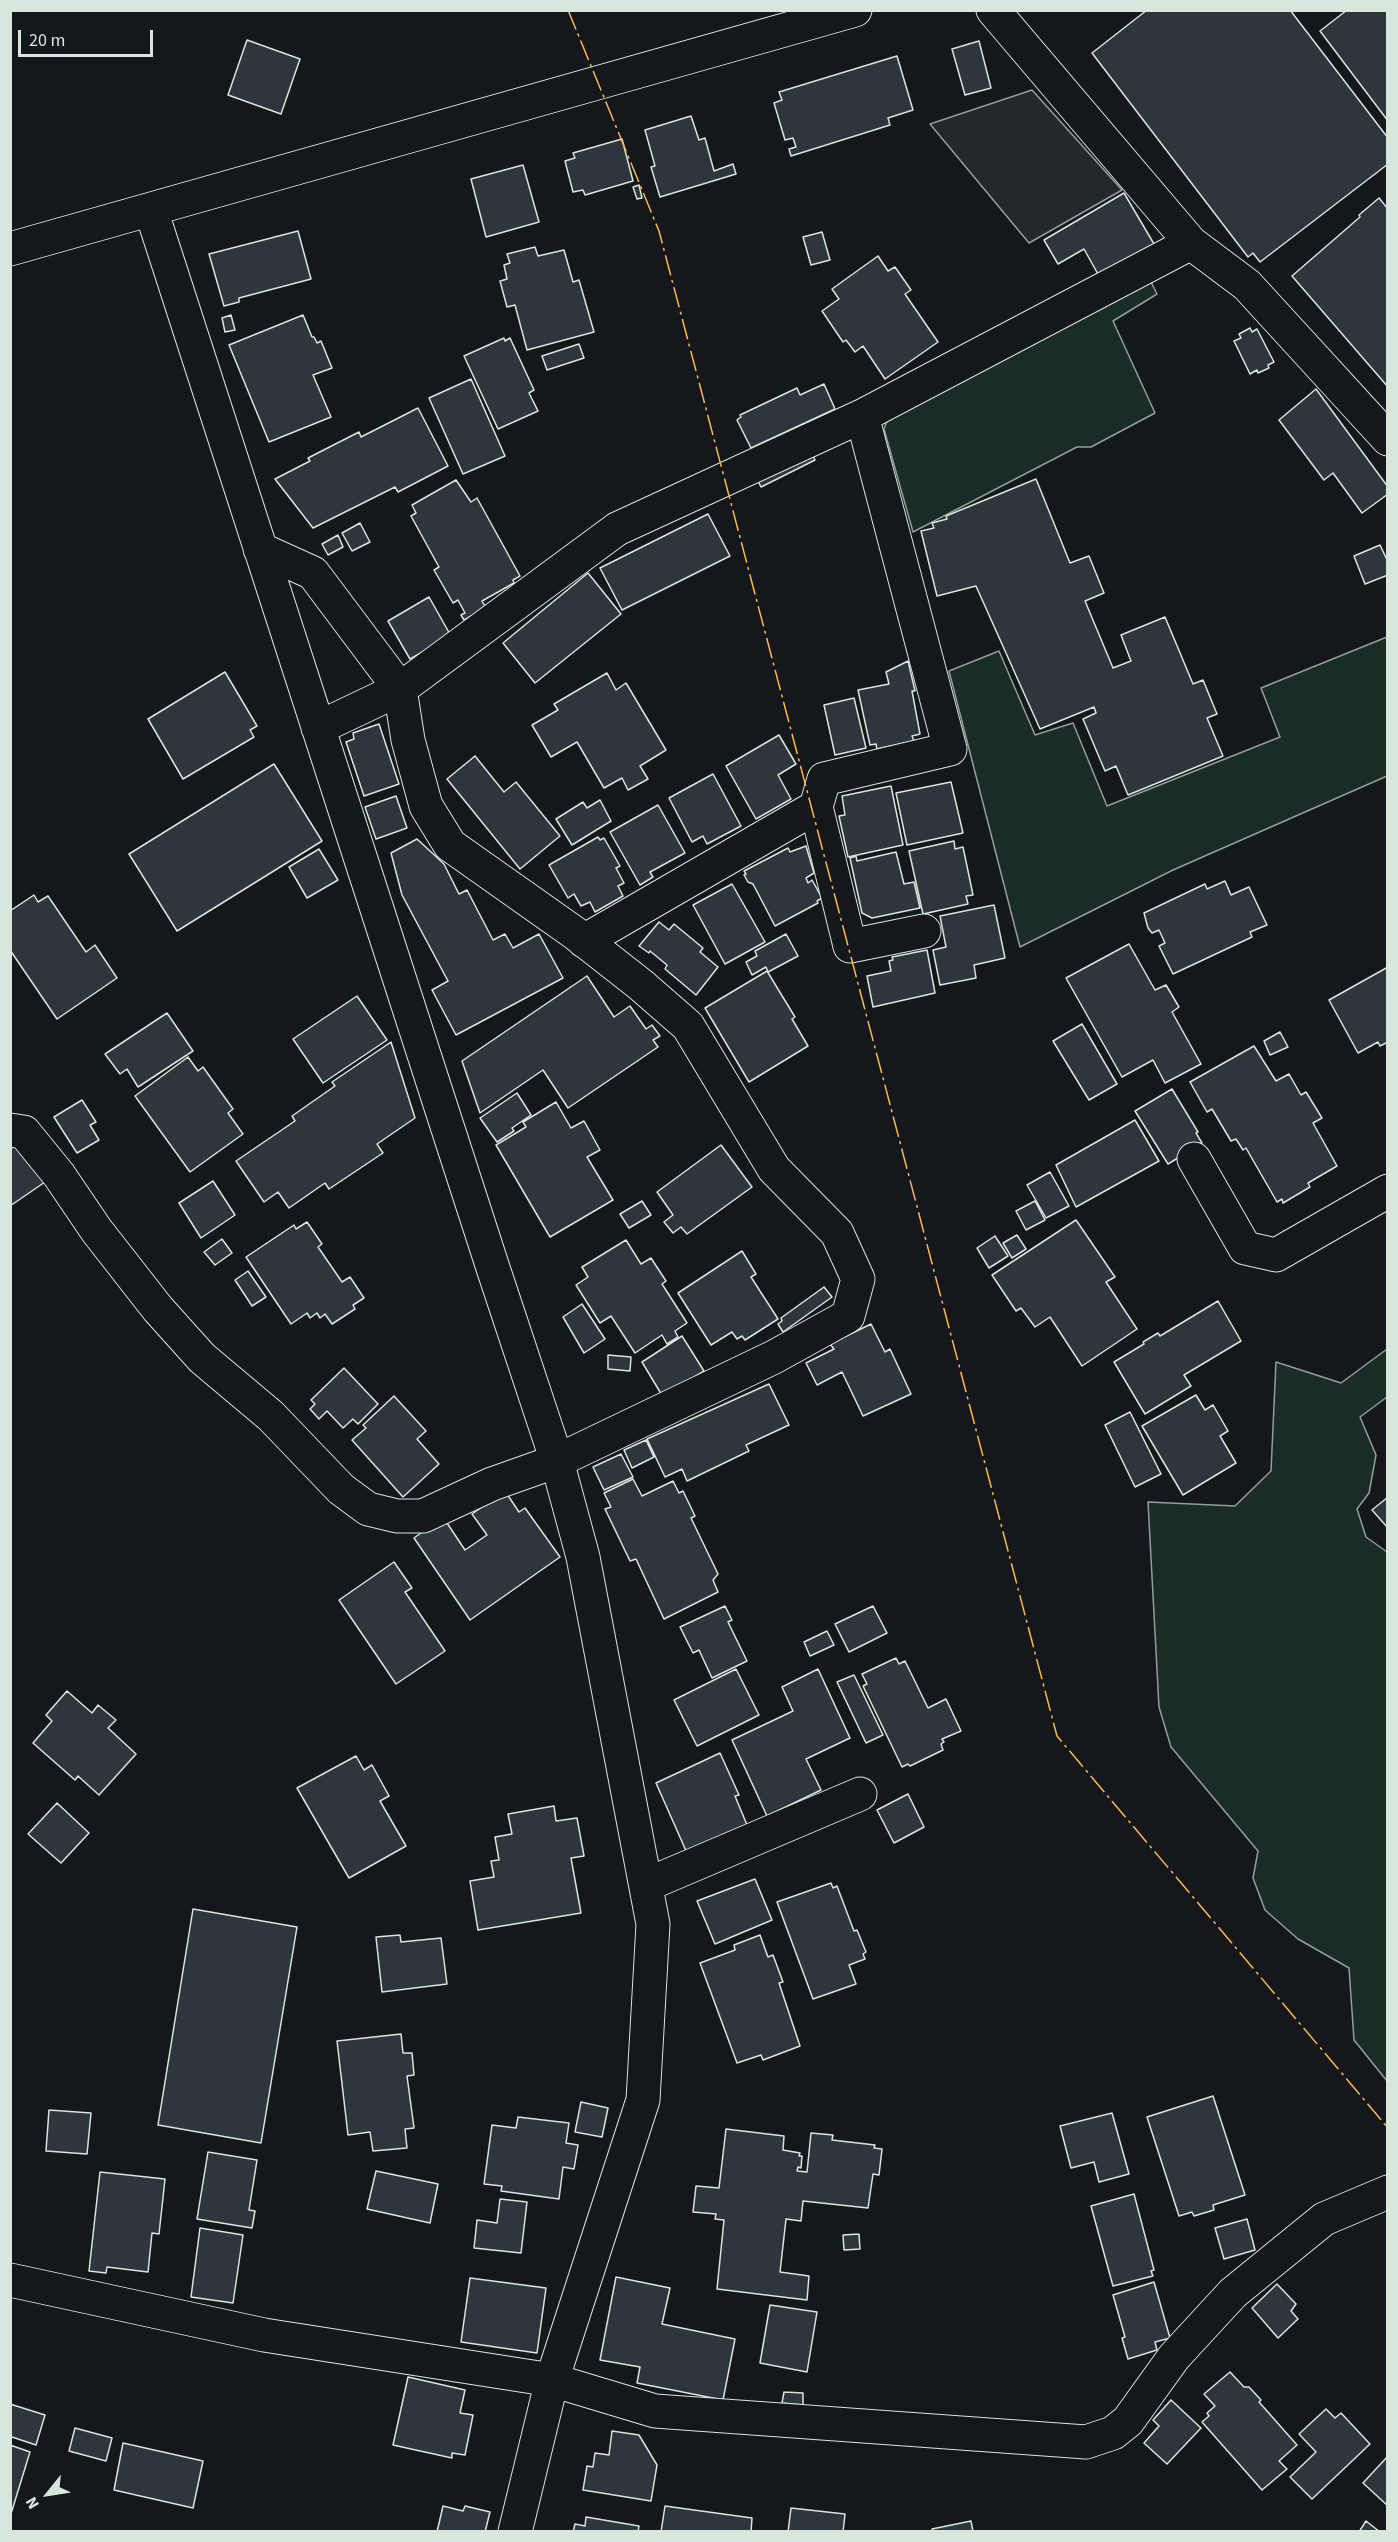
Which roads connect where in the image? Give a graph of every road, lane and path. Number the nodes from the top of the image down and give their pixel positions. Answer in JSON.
{"nodes":[{"id":1,"x":855,"y":10,"type":"edge"},
{"id":2,"x":993,"y":10,"type":"edge"},
{"id":3,"x":151,"y":210,"type":"junction"},
{"id":4,"x":1191,"y":243,"type":"junction"},
{"id":5,"x":10,"y":249,"type":"edge"},
{"id":6,"x":862,"y":416,"type":"junction"},
{"id":7,"x":1388,"y":439,"type":"edge"},
{"id":8,"x":260,"y":549,"type":"junction"},
{"id":9,"x":400,"y":689,"type":"junction"},
{"id":10,"x":318,"y":728,"type":"junction"},
{"id":11,"x":816,"y":807,"type":"junction"},
{"id":12,"x":924,"y":931,"type":"dead end"},
{"id":13,"x":584,"y":942,"type":"junction"},
{"id":14,"x":10,"y":1130,"type":"edge"},
{"id":15,"x":1194,"y":1160,"type":"dead end"},
{"id":16,"x":1388,"y":1191,"type":"edge"},
{"id":17,"x":557,"y":1461,"type":"junction"},
{"id":18,"x":860,"y":1794,"type":"dead end"},
{"id":19,"x":646,"y":1885,"type":"junction"},
{"id":20,"x":1388,"y":2192,"type":"edge"},
{"id":21,"x":10,"y":2280,"type":"edge"},
{"id":22,"x":552,"y":2380,"type":"junction"},
{"id":23,"x":515,"y":2532,"type":"edge"}],
"edges":[{"from":1,"to":3,"type":"street"},
{"from":2,"to":4,"type":"street"},
{"from":3,"to":5,"type":"street"},
{"from":3,"to":8,"type":"street"},
{"from":4,"to":6,"type":"street"},
{"from":4,"to":7,"type":"street"},
{"from":6,"to":9,"type":"street"},
{"from":6,"to":11,"type":"street"},
{"from":8,"to":9,"type":"street"},
{"from":8,"to":10,"type":"street"},
{"from":9,"to":10,"type":"street"},
{"from":9,"to":13,"type":"street"},
{"from":10,"to":17,"type":"street"},
{"from":11,"to":12,"type":"street"},
{"from":11,"to":13,"type":"street"},
{"from":13,"to":17,"type":"street"},
{"from":14,"to":17,"type":"street"},
{"from":15,"to":16,"type":"street"},
{"from":17,"to":19,"type":"street"},
{"from":18,"to":19,"type":"street"},
{"from":19,"to":22,"type":"street"},
{"from":20,"to":22,"type":"street"},
{"from":21,"to":22,"type":"street"},
{"from":22,"to":23,"type":"street"}]}
